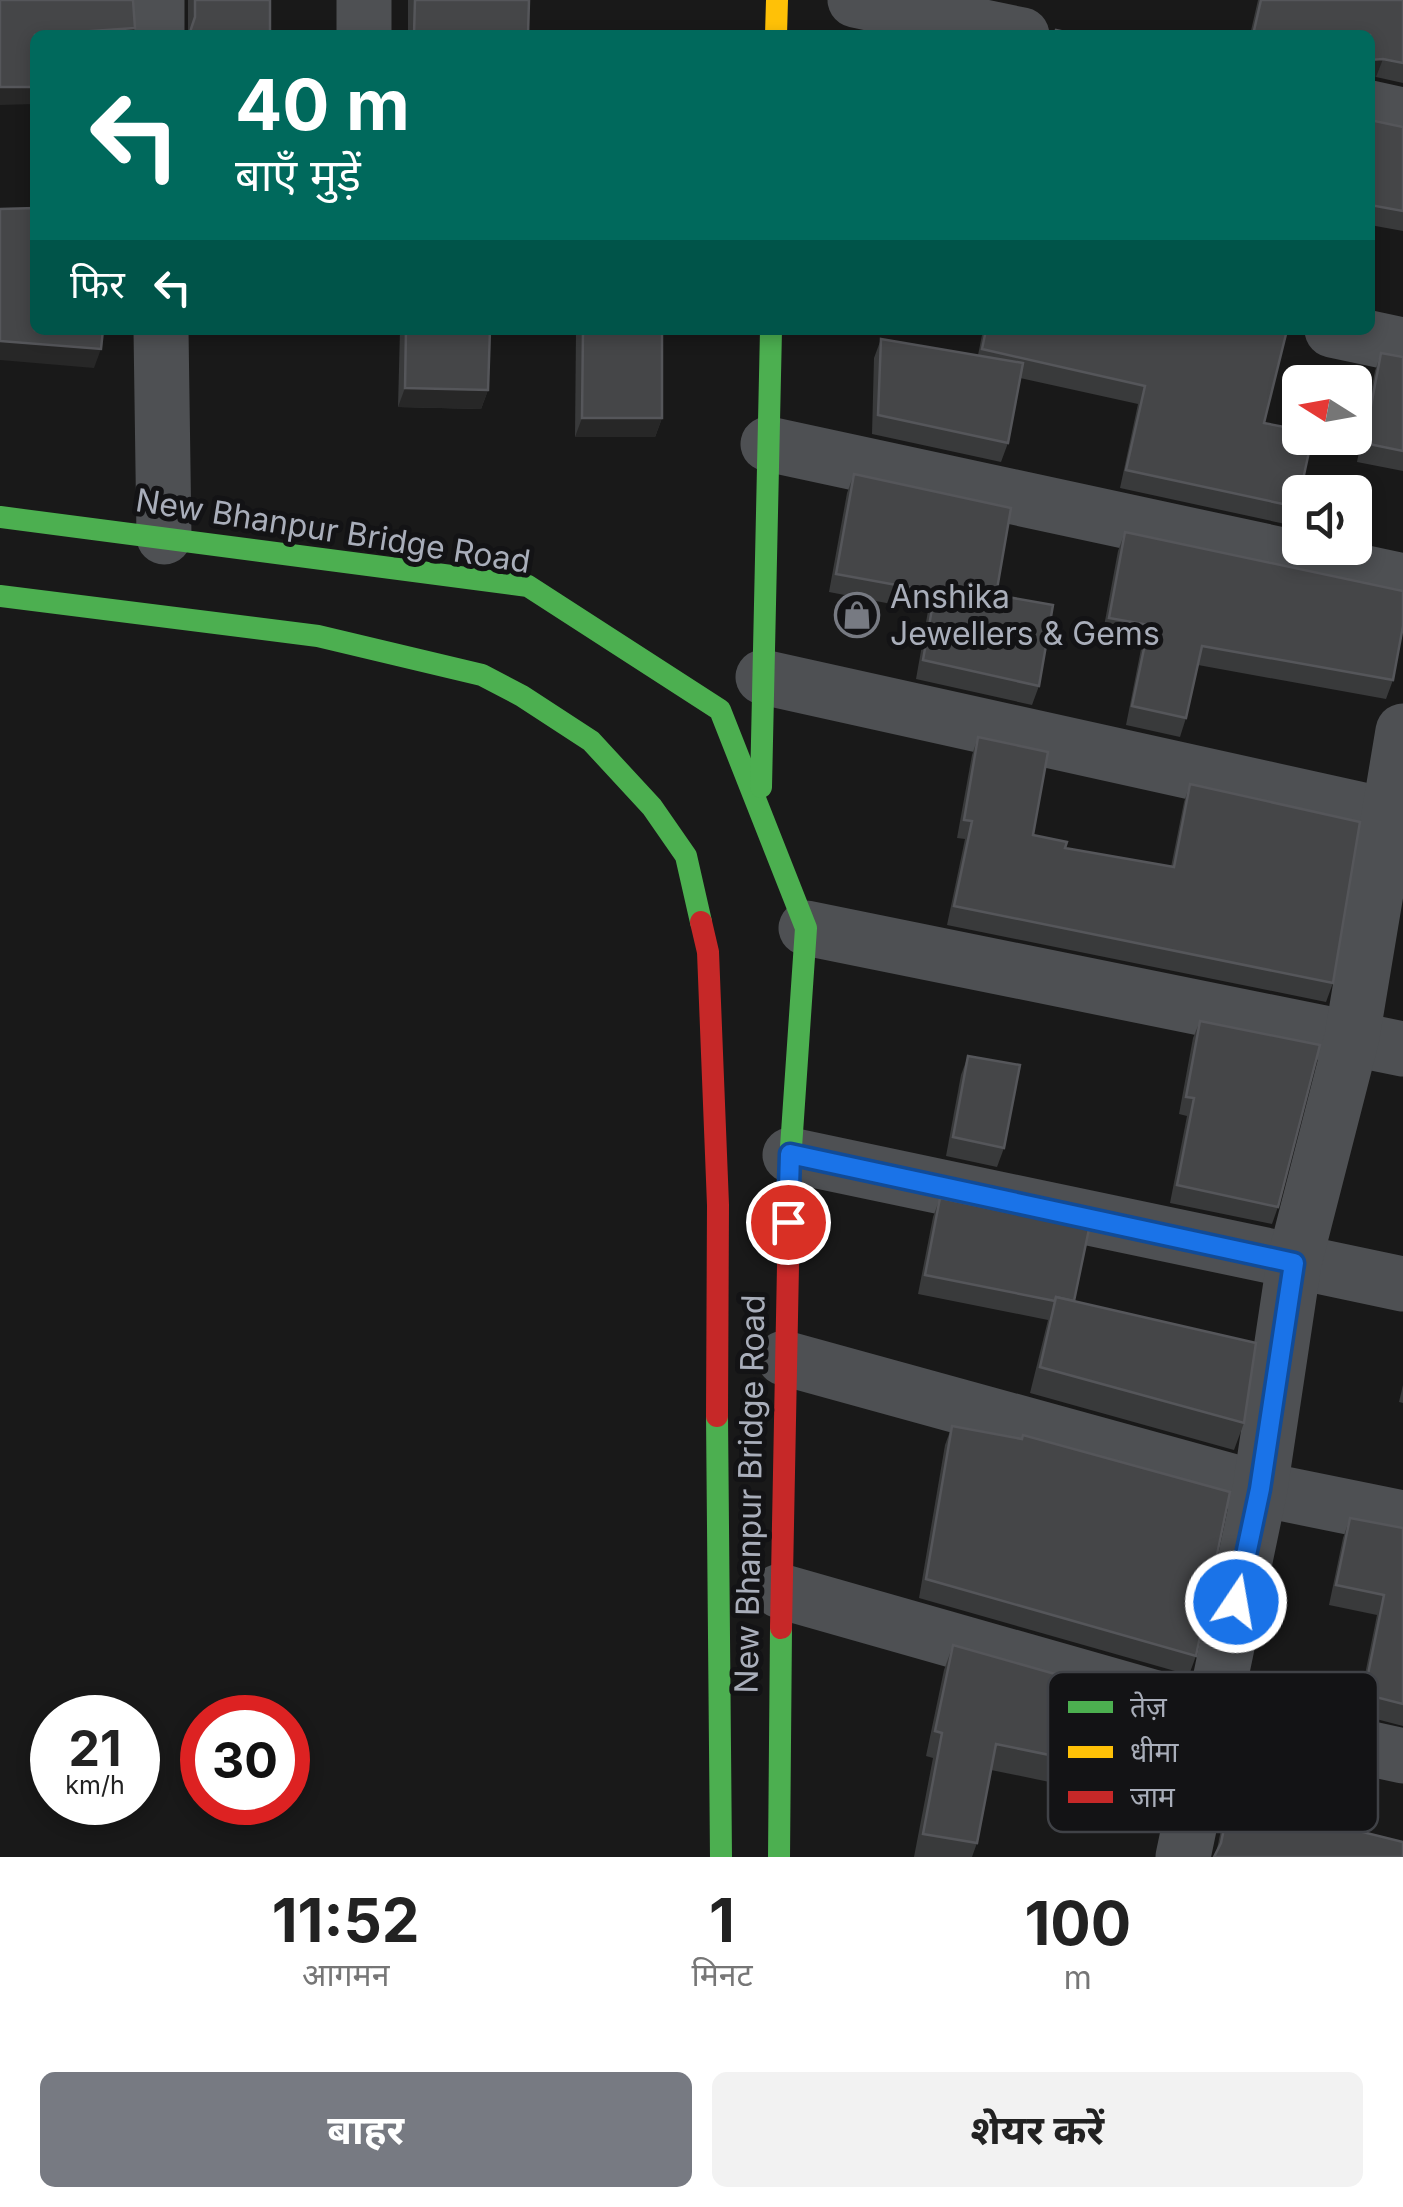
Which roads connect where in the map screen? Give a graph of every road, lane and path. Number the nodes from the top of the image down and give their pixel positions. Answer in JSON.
{"nodes":[{"id":1,"x":157,"y":0,"type":"edge"},
{"id":2,"x":364,"y":0,"type":"edge"},
{"id":3,"x":777,"y":0,"type":"edge"},
{"id":4,"x":855,"y":0,"type":"edge"},
{"id":5,"x":158,"y":30,"type":"edge"},
{"id":6,"x":364,"y":30,"type":"edge"},
{"id":7,"x":776,"y":30,"type":"edge"},
{"id":8,"x":998,"y":30,"type":"edge"},
{"id":9,"x":1375,"y":109,"type":"edge"},
{"id":10,"x":1403,"y":115,"type":"edge"},
{"id":11,"x":161,"y":335,"type":"edge"},
{"id":12,"x":771,"y":335,"type":"edge"},
{"id":13,"x":1356,"y":335,"type":"edge"},
{"id":14,"x":1403,"y":345,"type":"edge"},
{"id":15,"x":768,"y":444,"type":"junction"},
{"id":16,"x":0,"y":516,"type":"edge"},
{"id":17,"x":164,"y":537,"type":"junction"},
{"id":18,"x":1403,"y":581,"type":"edge"},
{"id":19,"x":0,"y":596,"type":"edge"},
{"id":20,"x":764,"y":677,"type":"junction"},
{"id":21,"x":1403,"y":731,"type":"edge"},
{"id":22,"x":760,"y":812,"type":"junction"},
{"id":23,"x":1396,"y":818,"type":"edge"},
{"id":24,"x":806,"y":928,"type":"junction"},
{"id":25,"x":1378,"y":1043,"type":"edge"},
{"id":26,"x":790,"y":1154,"type":"junction"},
{"id":27,"x":1294,"y":1263,"type":"junction"},
{"id":28,"x":1403,"y":1284,"type":"edge"},
{"id":29,"x":784,"y":1358,"type":"junction"},
{"id":30,"x":1260,"y":1489,"type":"junction"},
{"id":31,"x":1403,"y":1518,"type":"edge"},
{"id":32,"x":780,"y":1590,"type":"junction"},
{"id":33,"x":1066,"y":1672,"type":"edge"},
{"id":34,"x":1221,"y":1672,"type":"edge"},
{"id":35,"x":1378,"y":1751,"type":"edge"},
{"id":36,"x":1403,"y":1756,"type":"edge"},
{"id":37,"x":1188,"y":1832,"type":"edge"},
{"id":38,"x":721,"y":1857,"type":"edge"},
{"id":39,"x":778,"y":1857,"type":"edge"},
{"id":40,"x":1183,"y":1857,"type":"edge"}],
"edges":[{"from":1,"to":5,"type":"street"},
{"from":2,"to":6,"type":"street"},
{"from":3,"to":7,"type":"street"},
{"from":4,"to":8,"type":"street"},
{"from":9,"to":10,"type":"street"},
{"from":11,"to":17,"type":"street"},
{"from":12,"to":15,"type":"street"},
{"from":13,"to":14,"type":"street"},
{"from":15,"to":18,"type":"street"},
{"from":15,"to":20,"type":"street"},
{"from":16,"to":17,"type":"street","name":"New Bhanpur Bridge Road"},
{"from":17,"to":22,"type":"street","name":"New Bhanpur Bridge Road"},
{"from":19,"to":38,"type":"street","name":"New Bhanpur Bridge Road"},
{"from":20,"to":22,"type":"street"},
{"from":20,"to":23,"type":"street"},
{"from":21,"to":23,"type":"street"},
{"from":22,"to":24,"type":"street","name":"New Bhanpur Bridge Road"},
{"from":23,"to":25,"type":"street"},
{"from":24,"to":25,"type":"street"},
{"from":24,"to":26,"type":"street","name":"New Bhanpur Bridge Road"},
{"from":25,"to":27,"type":"street"},
{"from":26,"to":27,"type":"street"},
{"from":26,"to":29,"type":"street","name":"New Bhanpur Bridge Road"},
{"from":27,"to":28,"type":"street"},
{"from":27,"to":30,"type":"street"},
{"from":29,"to":30,"type":"street"},
{"from":29,"to":32,"type":"street","name":"New Bhanpur Bridge Road"},
{"from":30,"to":31,"type":"street"},
{"from":30,"to":34,"type":"street"},
{"from":32,"to":33,"type":"street"},
{"from":32,"to":39,"type":"street","name":"New Bhanpur Bridge Road"},
{"from":35,"to":36,"type":"street"},
{"from":37,"to":40,"type":"street"}]}
